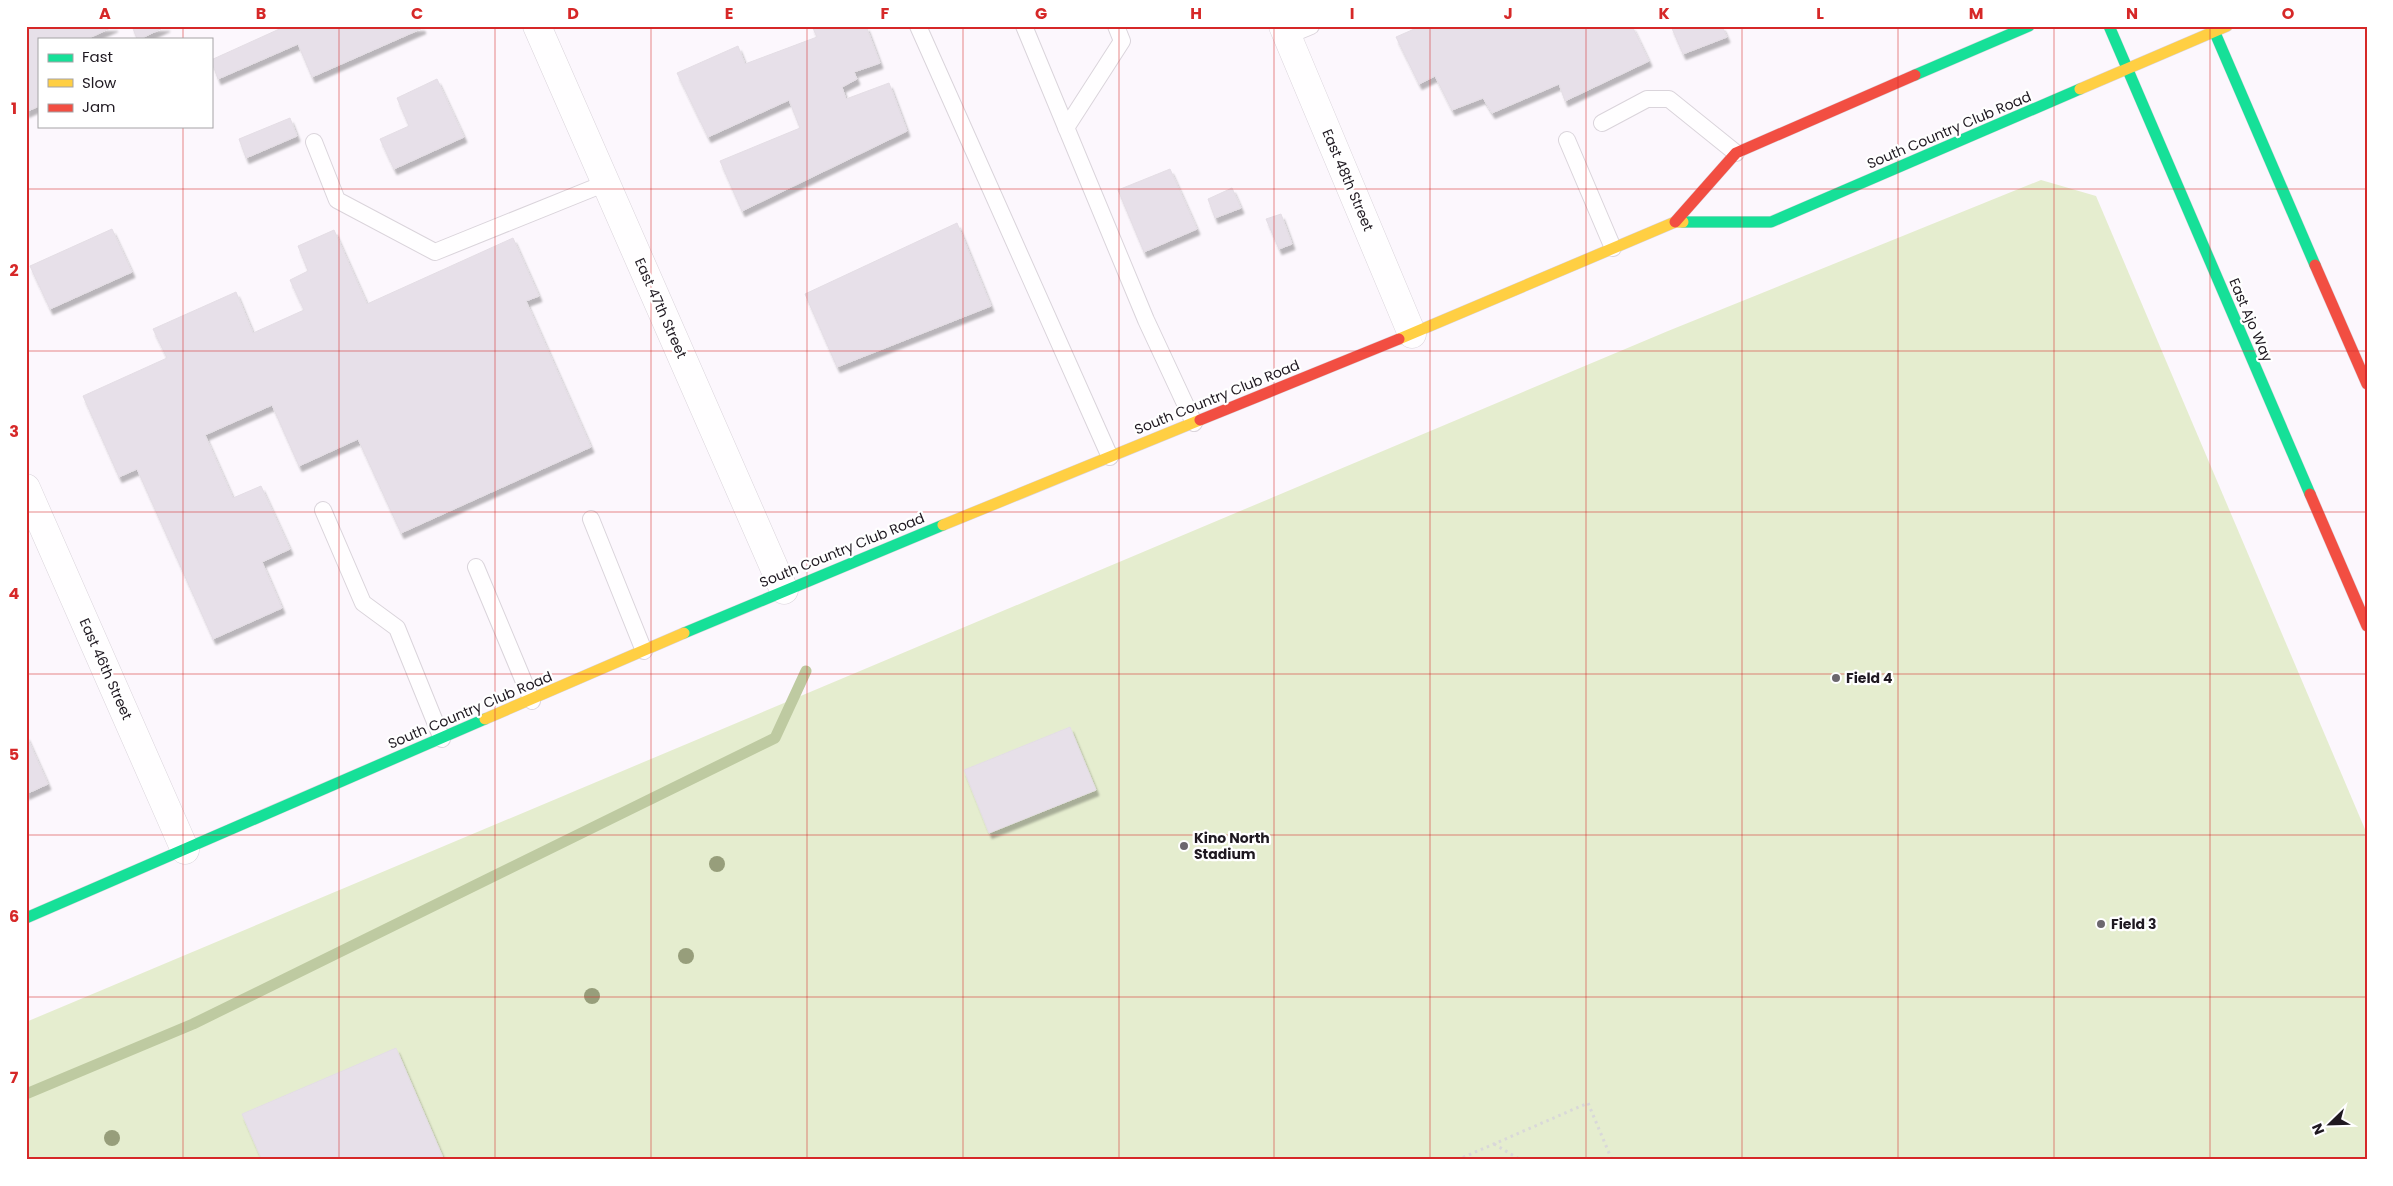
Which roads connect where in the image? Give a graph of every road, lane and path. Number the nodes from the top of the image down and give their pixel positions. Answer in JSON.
{"nodes":[{"id":1,"x":537,"y":26,"type":"edge"},
{"id":2,"x":918,"y":26,"type":"edge"},
{"id":3,"x":1024,"y":26,"type":"edge"},
{"id":4,"x":1116,"y":26,"type":"edge"},
{"id":5,"x":2029,"y":26,"type":"edge"},
{"id":6,"x":2109,"y":26,"type":"edge"},
{"id":7,"x":2227,"y":26,"type":"edge"},
{"id":8,"x":2213,"y":29,"type":"edge"},
{"id":9,"x":1294,"y":30,"type":"edge"},
{"id":10,"x":2127,"y":69,"type":"junction"},
{"id":11,"x":1602,"y":123,"type":"dead end"},
{"id":12,"x":1066,"y":128,"type":"junction"},
{"id":13,"x":1567,"y":140,"type":"dead end"},
{"id":14,"x":314,"y":142,"type":"dead end"},
{"id":15,"x":1736,"y":153,"type":"junction"},
{"id":16,"x":606,"y":183,"type":"junction"},
{"id":17,"x":1675,"y":222,"type":"junction"},
{"id":18,"x":1614,"y":248,"type":"junction"},
{"id":19,"x":1412,"y":334,"type":"junction"},
{"id":20,"x":2367,"y":384,"type":"edge"},
{"id":21,"x":1194,"y":423,"type":"junction"},
{"id":22,"x":1110,"y":457,"type":"junction"},
{"id":23,"x":26,"y":488,"type":"edge"},
{"id":24,"x":323,"y":510,"type":"dead end"},
{"id":25,"x":32,"y":516,"type":"edge"},
{"id":26,"x":591,"y":519,"type":"dead end"},
{"id":27,"x":476,"y":567,"type":"dead end"},
{"id":28,"x":784,"y":590,"type":"junction"},
{"id":29,"x":2367,"y":626,"type":"edge"},
{"id":30,"x":644,"y":650,"type":"junction"},
{"id":31,"x":532,"y":700,"type":"junction"},
{"id":32,"x":442,"y":739,"type":"junction"},
{"id":33,"x":185,"y":850,"type":"junction"},
{"id":34,"x":26,"y":918,"type":"edge"},
{"id":35,"x":1493,"y":1144,"type":"junction"},
{"id":36,"x":1456,"y":1160,"type":"edge"},
{"id":37,"x":1521,"y":1160,"type":"edge"},
{"id":38,"x":1612,"y":1160,"type":"edge"}],
"edges":[{"from":1,"to":16,"type":"street","name":"East 47th Street"},
{"from":2,"to":22,"type":"lane"},
{"from":3,"to":12,"type":"lane"},
{"from":4,"to":12,"type":"lane"},
{"from":5,"to":15,"type":"street","name":"South Country Club Road"},
{"from":6,"to":10,"type":"street","name":"East Ajo Way"},
{"from":7,"to":8,"type":"street","name":"South Country Club Road"},
{"from":8,"to":10,"type":"street","name":"South Country Club Road"},
{"from":8,"to":20,"type":"street"},
{"from":9,"to":19,"type":"street","name":"East 48th Street"},
{"from":10,"to":17,"type":"street","name":"South Country Club Road"},
{"from":10,"to":29,"type":"street","name":"East Ajo Way"},
{"from":11,"to":15,"type":"lane"},
{"from":12,"to":21,"type":"lane"},
{"from":13,"to":18,"type":"lane"},
{"from":14,"to":16,"type":"lane"},
{"from":15,"to":17,"type":"street","name":"South Country Club Road"},
{"from":16,"to":28,"type":"street","name":"East 47th Street"},
{"from":17,"to":18,"type":"street","name":"South Country Club Road"},
{"from":18,"to":19,"type":"street","name":"South Country Club Road"},
{"from":19,"to":21,"type":"street","name":"South Country Club Road"},
{"from":21,"to":22,"type":"street","name":"South Country Club Road"},
{"from":22,"to":28,"type":"street","name":"South Country Club Road"},
{"from":23,"to":25,"type":"street","name":"East 46th Street"},
{"from":24,"to":32,"type":"lane"},
{"from":25,"to":33,"type":"street","name":"East 46th Street"},
{"from":26,"to":30,"type":"lane"},
{"from":27,"to":31,"type":"lane"},
{"from":28,"to":30,"type":"street","name":"South Country Club Road"},
{"from":30,"to":31,"type":"street","name":"South Country Club Road"},
{"from":31,"to":32,"type":"street","name":"South Country Club Road"},
{"from":32,"to":33,"type":"street","name":"South Country Club Road"},
{"from":33,"to":34,"type":"street","name":"South Country Club Road"},
{"from":35,"to":36,"type":"path"},
{"from":35,"to":37,"type":"path"},
{"from":35,"to":38,"type":"path"}]}
